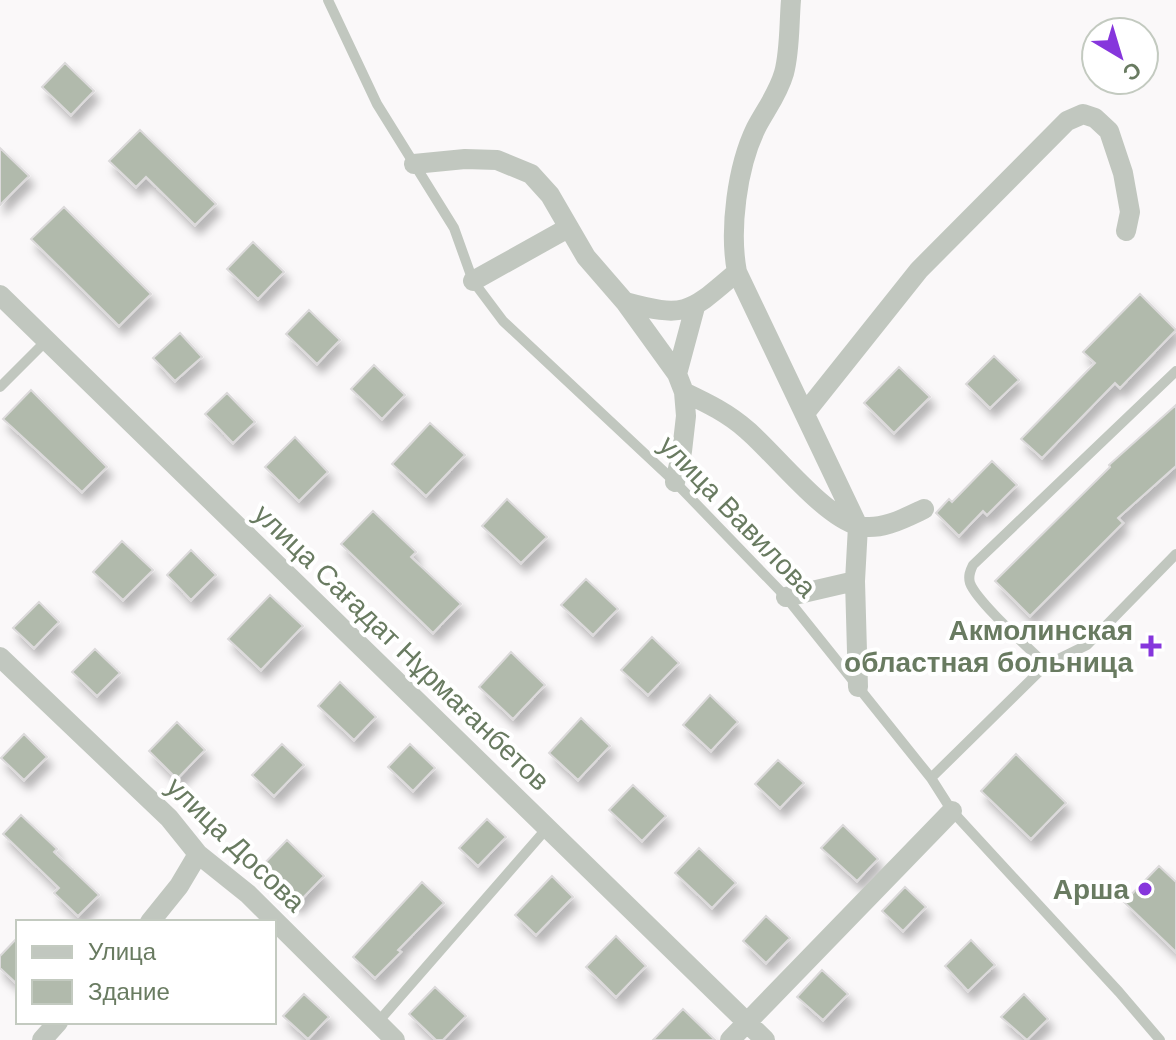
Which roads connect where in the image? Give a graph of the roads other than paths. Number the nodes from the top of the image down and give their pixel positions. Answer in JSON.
{"nodes":[{"id":1,"x":328,"y":0,"type":"edge"},
{"id":2,"x":791,"y":0,"type":"edge"},
{"id":3,"x":414,"y":164,"type":"junction"},
{"id":4,"x":568,"y":228,"type":"junction"},
{"id":5,"x":1126,"y":231,"type":"dead end"},
{"id":6,"x":737,"y":272,"type":"junction"},
{"id":7,"x":473,"y":281,"type":"junction"},
{"id":8,"x":0,"y":295,"type":"edge"},
{"id":9,"x":625,"y":302,"type":"junction"},
{"id":10,"x":695,"y":307,"type":"junction"},
{"id":11,"x":47,"y":340,"type":"junction"},
{"id":12,"x":1176,"y":371,"type":"edge"},
{"id":13,"x":680,"y":383,"type":"junction"},
{"id":14,"x":0,"y":387,"type":"edge"},
{"id":15,"x":805,"y":413,"type":"junction"},
{"id":16,"x":675,"y":482,"type":"junction"},
{"id":17,"x":924,"y":509,"type":"dead end"},
{"id":18,"x":858,"y":526,"type":"junction"},
{"id":19,"x":1176,"y":554,"type":"edge"},
{"id":20,"x":855,"y":581,"type":"junction"},
{"id":21,"x":786,"y":597,"type":"junction"},
{"id":22,"x":0,"y":657,"type":"edge"},
{"id":23,"x":1046,"y":665,"type":"junction"},
{"id":24,"x":858,"y":687,"type":"junction"},
{"id":25,"x":931,"y":778,"type":"junction"},
{"id":26,"x":952,"y":811,"type":"junction"},
{"id":27,"x":548,"y":827,"type":"junction"},
{"id":28,"x":198,"y":854,"type":"junction"},
{"id":29,"x":152,"y":920,"type":"edge"},
{"id":30,"x":274,"y":920,"type":"edge"},
{"id":31,"x":276,"y":922,"type":"edge"},
{"id":32,"x":378,"y":1022,"type":"junction"},
{"id":33,"x":747,"y":1023,"type":"junction"},
{"id":34,"x":56,"y":1024,"type":"edge"},
{"id":35,"x":42,"y":1040,"type":"edge"},
{"id":36,"x":395,"y":1040,"type":"edge"},
{"id":37,"x":730,"y":1040,"type":"edge"},
{"id":38,"x":765,"y":1040,"type":"edge"},
{"id":39,"x":1160,"y":1040,"type":"edge"}],
"edges":[{"from":1,"to":3,"type":"lane","name":"улица Вавилова"},
{"from":2,"to":6,"type":"street"},
{"from":3,"to":4,"type":"street"},
{"from":3,"to":7,"type":"lane","name":"улица Вавилова"},
{"from":4,"to":7,"type":"street"},
{"from":4,"to":9,"type":"street"},
{"from":5,"to":15,"type":"street"},
{"from":6,"to":10,"type":"street"},
{"from":6,"to":15,"type":"street"},
{"from":7,"to":16,"type":"lane","name":"улица Вавилова"},
{"from":8,"to":11,"type":"street","name":"улица Сағадат Нұрмағанбетов"},
{"from":9,"to":10,"type":"street"},
{"from":9,"to":13,"type":"street"},
{"from":10,"to":13,"type":"street"},
{"from":11,"to":14,"type":"lane"},
{"from":11,"to":27,"type":"street","name":"улица Сағадат Нұрмағанбетов"},
{"from":12,"to":23,"type":"lane"},
{"from":13,"to":16,"type":"street"},
{"from":13,"to":18,"type":"street"},
{"from":15,"to":18,"type":"street"},
{"from":16,"to":21,"type":"lane","name":"улица Вавилова"},
{"from":17,"to":18,"type":"street"},
{"from":18,"to":20,"type":"street"},
{"from":19,"to":23,"type":"lane"},
{"from":20,"to":21,"type":"street"},
{"from":20,"to":24,"type":"street"},
{"from":21,"to":24,"type":"lane","name":"улица Вавилова"},
{"from":22,"to":28,"type":"street","name":"улица Досова"},
{"from":23,"to":25,"type":"lane"},
{"from":24,"to":25,"type":"lane","name":"улица Вавилова"},
{"from":25,"to":26,"type":"lane","name":"улица Вавилова"},
{"from":26,"to":33,"type":"street"},
{"from":26,"to":39,"type":"lane","name":"улица Вавилова"},
{"from":27,"to":32,"type":"lane"},
{"from":27,"to":33,"type":"street","name":"улица Сағадат Нұрмағанбетов"},
{"from":28,"to":29,"type":"street"},
{"from":28,"to":30,"type":"street","name":"улица Досова"},
{"from":31,"to":32,"type":"street","name":"улица Досова"},
{"from":32,"to":36,"type":"street","name":"улица Досова"},
{"from":33,"to":37,"type":"street"},
{"from":33,"to":38,"type":"street","name":"улица Сағадат Нұрмағанбетов"},
{"from":34,"to":35,"type":"street"}]}
